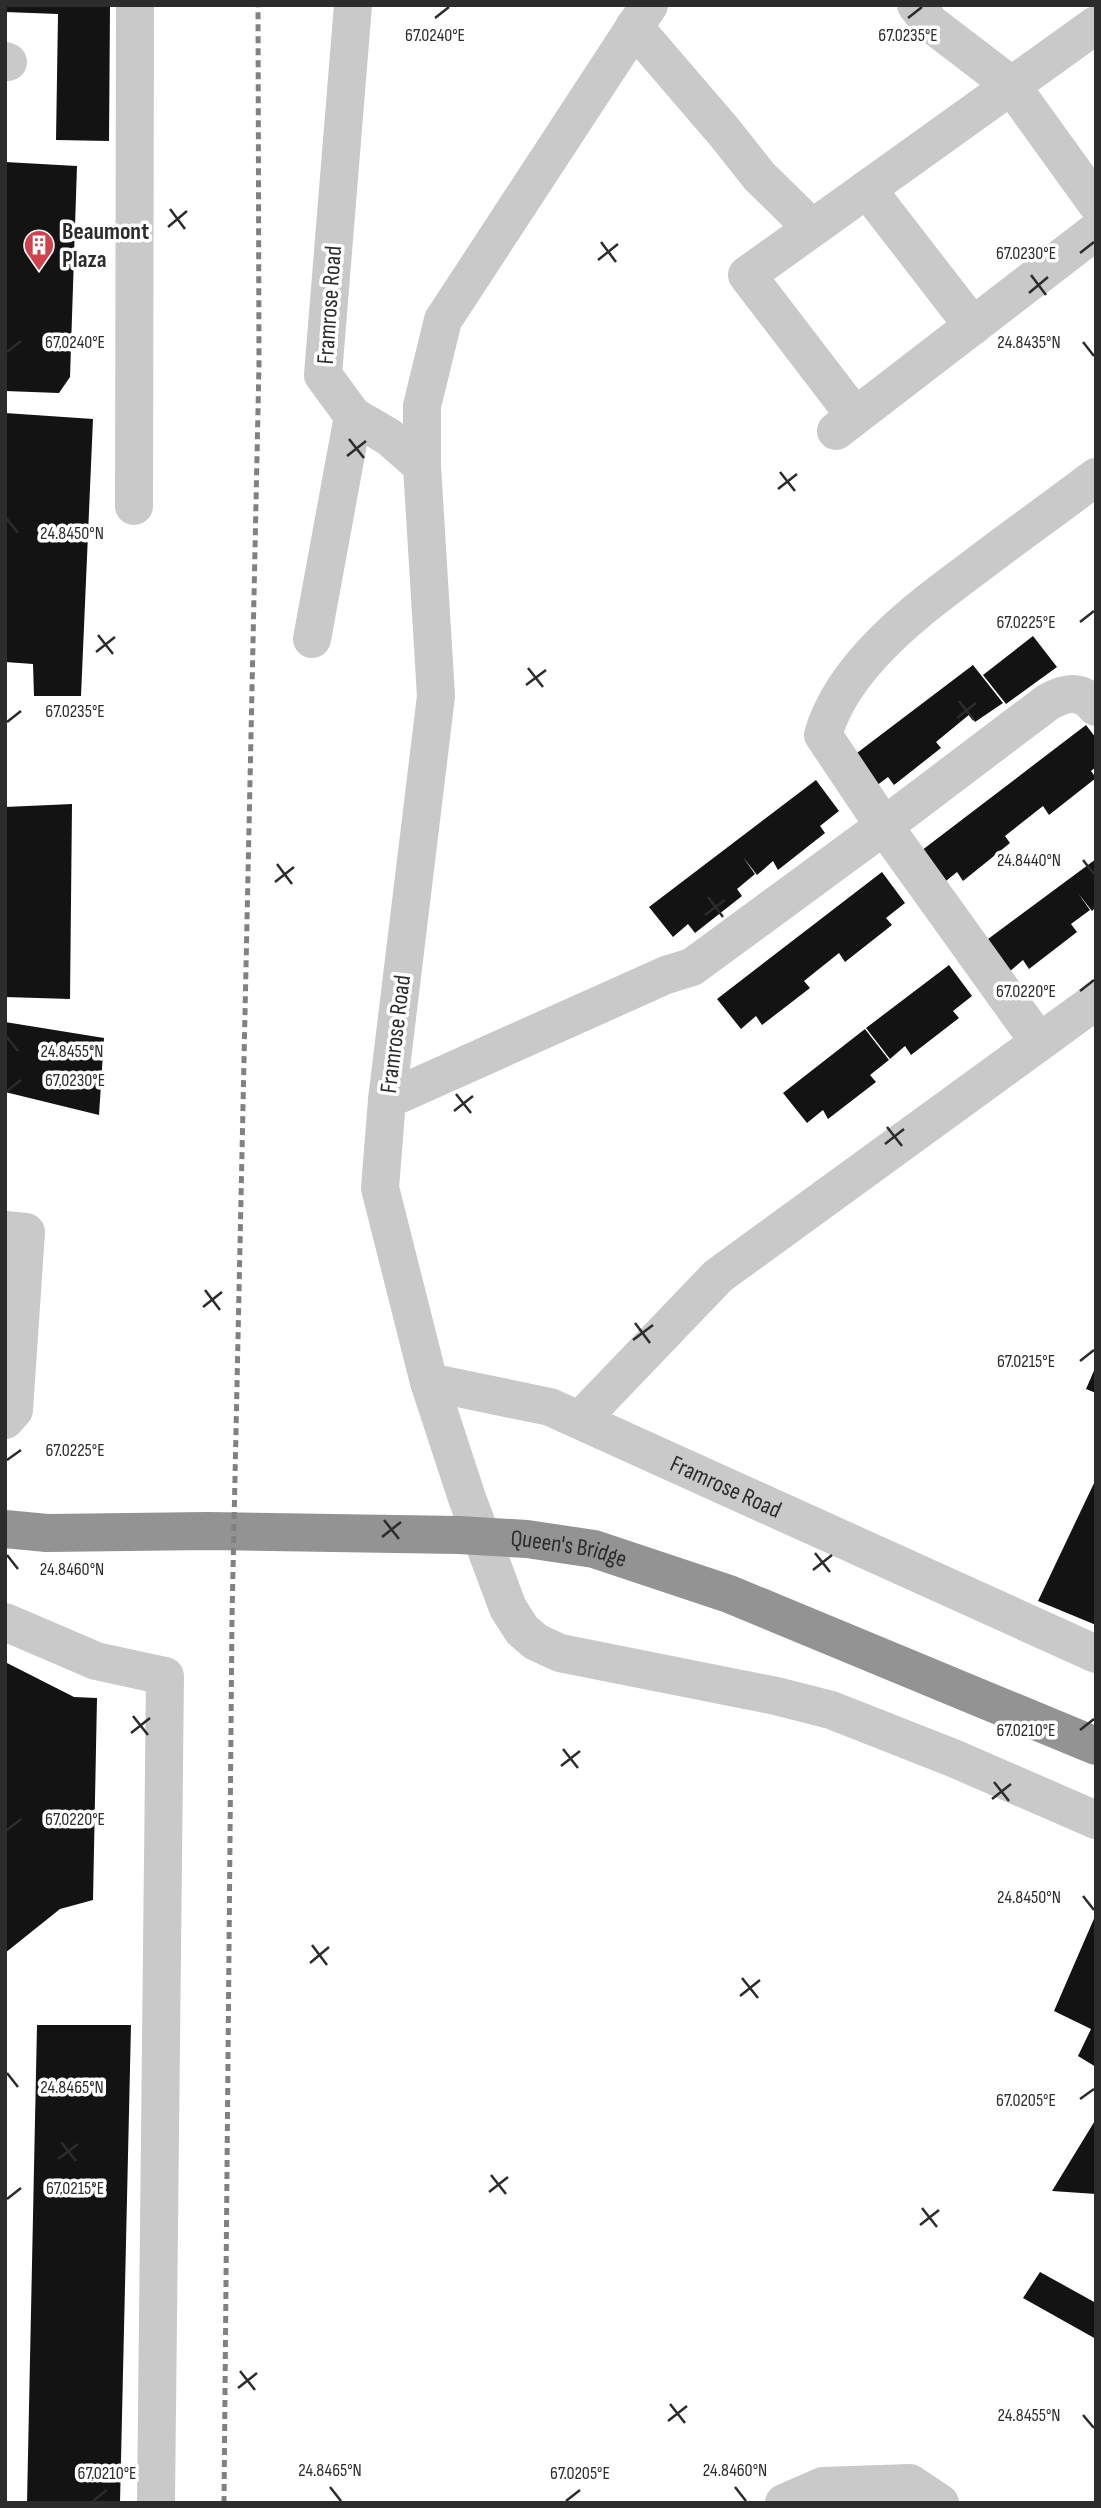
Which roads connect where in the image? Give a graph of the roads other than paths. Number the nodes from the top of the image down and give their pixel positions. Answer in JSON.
{"nodes":[{"id":1,"x":135,"y":5,"type":"edge"},
{"id":2,"x":353,"y":5,"type":"edge"},
{"id":3,"x":916,"y":5,"type":"edge"},
{"id":4,"x":641,"y":16,"type":"edge"},
{"id":5,"x":1096,"y":25,"type":"edge"},
{"id":6,"x":1011,"y":85,"type":"junction"},
{"id":7,"x":866,"y":189,"type":"junction"},
{"id":8,"x":1096,"y":203,"type":"edge"},
{"id":9,"x":812,"y":228,"type":"junction"},
{"id":10,"x":1096,"y":231,"type":"edge"},
{"id":11,"x":973,"y":326,"type":"junction"},
{"id":12,"x":353,"y":416,"type":"junction"},
{"id":13,"x":422,"y":466,"type":"junction"},
{"id":14,"x":1096,"y":477,"type":"edge"},
{"id":15,"x":134,"y":506,"type":"dead end"},
{"id":16,"x":312,"y":639,"type":"dead end"},
{"id":17,"x":1096,"y":707,"type":"edge"},
{"id":18,"x":884,"y":827,"type":"junction"},
{"id":19,"x":1096,"y":1001,"type":"edge"},
{"id":20,"x":1039,"y":1042,"type":"junction"},
{"id":21,"x":387,"y":1100,"type":"junction"},
{"id":22,"x":5,"y":1230,"type":"edge"},
{"id":23,"x":429,"y":1382,"type":"junction"},
{"id":24,"x":5,"y":1420,"type":"edge"},
{"id":25,"x":580,"y":1420,"type":"junction"},
{"id":26,"x":5,"y":1529,"type":"edge"},
{"id":27,"x":5,"y":1622,"type":"edge"},
{"id":28,"x":1096,"y":1654,"type":"edge"},
{"id":29,"x":1096,"y":1746,"type":"edge"},
{"id":30,"x":1096,"y":1820,"type":"edge"},
{"id":31,"x":156,"y":2503,"type":"edge"},
{"id":32,"x":784,"y":2503,"type":"edge"},
{"id":33,"x":940,"y":2503,"type":"edge"}],
"edges":[{"from":1,"to":15,"type":"street"},
{"from":2,"to":12,"type":"street","name":"Framrose Road"},
{"from":3,"to":6,"type":"street"},
{"from":4,"to":9,"type":"street"},
{"from":4,"to":13,"type":"street"},
{"from":5,"to":6,"type":"street"},
{"from":6,"to":7,"type":"street"},
{"from":6,"to":8,"type":"street"},
{"from":7,"to":9,"type":"street"},
{"from":7,"to":11,"type":"street"},
{"from":9,"to":11,"type":"street"},
{"from":10,"to":11,"type":"street"},
{"from":12,"to":13,"type":"street","name":"Framrose Road"},
{"from":12,"to":16,"type":"street"},
{"from":13,"to":21,"type":"street","name":"Framrose Road"},
{"from":14,"to":18,"type":"street"},
{"from":17,"to":18,"type":"street"},
{"from":18,"to":20,"type":"street"},
{"from":18,"to":21,"type":"street"},
{"from":19,"to":20,"type":"street"},
{"from":20,"to":25,"type":"street"},
{"from":21,"to":23,"type":"street","name":"Framrose Road"},
{"from":22,"to":24,"type":"street"},
{"from":23,"to":25,"type":"street","name":"Framrose Road"},
{"from":23,"to":30,"type":"street"},
{"from":25,"to":28,"type":"street","name":"Framrose Road"},
{"from":26,"to":29,"type":"highway","name":"Queen's Bridge"},
{"from":27,"to":31,"type":"street"},
{"from":32,"to":33,"type":"street"}]}
